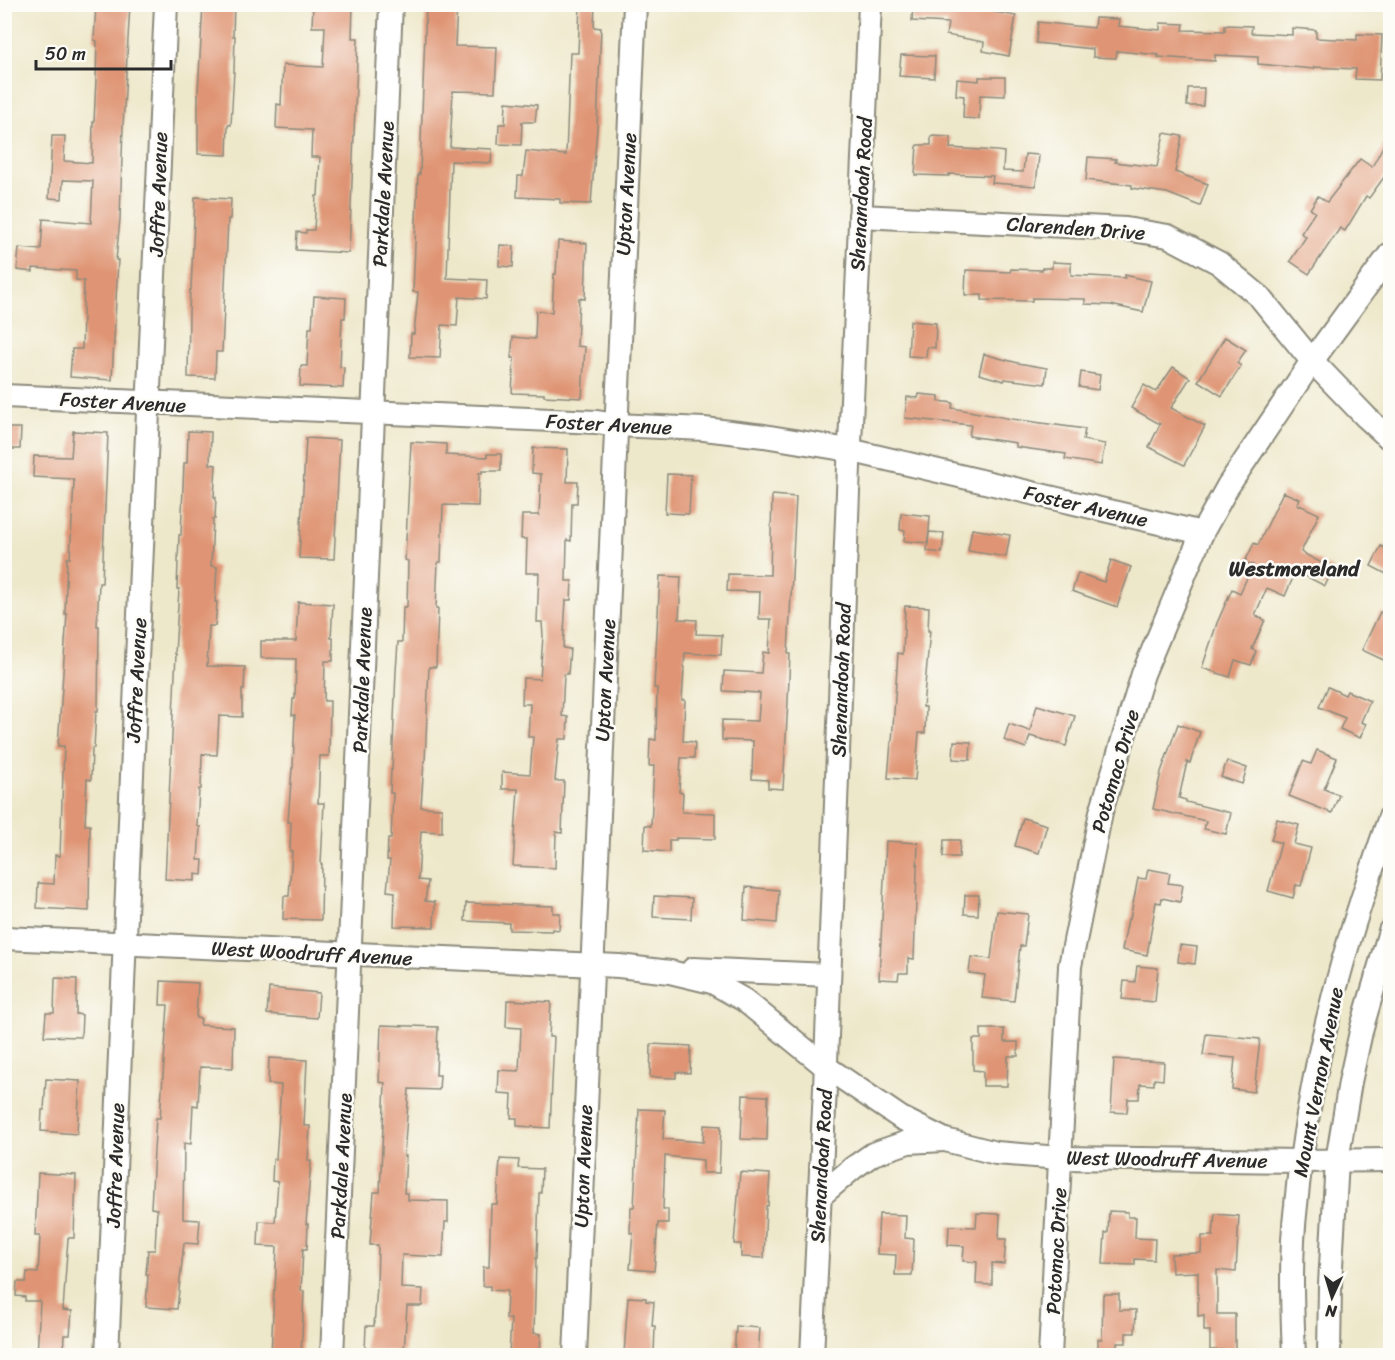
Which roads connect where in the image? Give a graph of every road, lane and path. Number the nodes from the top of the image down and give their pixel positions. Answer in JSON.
{"nodes":[{"id":1,"x":166,"y":4,"type":"edge"},
{"id":2,"x":392,"y":4,"type":"edge"},
{"id":3,"x":634,"y":4,"type":"edge"},
{"id":4,"x":870,"y":4,"type":"edge"},
{"id":5,"x":860,"y":216,"type":"junction"},
{"id":6,"x":1390,"y":254,"type":"edge"},
{"id":7,"x":1312,"y":361,"type":"junction"},
{"id":8,"x":4,"y":396,"type":"edge"},
{"id":9,"x":150,"y":403,"type":"junction"},
{"id":10,"x":374,"y":413,"type":"junction"},
{"id":11,"x":616,"y":425,"type":"junction"},
{"id":12,"x":1390,"y":439,"type":"edge"},
{"id":13,"x":849,"y":450,"type":"junction"},
{"id":14,"x":1202,"y":533,"type":"junction"},
{"id":15,"x":1390,"y":818,"type":"edge"},
{"id":16,"x":1390,"y":931,"type":"edge"},
{"id":17,"x":4,"y":938,"type":"edge"},
{"id":18,"x":124,"y":945,"type":"junction"},
{"id":19,"x":351,"y":955,"type":"junction"},
{"id":20,"x":592,"y":966,"type":"junction"},
{"id":21,"x":620,"y":966,"type":"junction"},
{"id":22,"x":829,"y":975,"type":"junction"},
{"id":23,"x":826,"y":1067,"type":"junction"},
{"id":24,"x":945,"y":1140,"type":"junction"},
{"id":25,"x":1060,"y":1158,"type":"junction"},
{"id":26,"x":1390,"y":1160,"type":"edge"},
{"id":27,"x":1301,"y":1161,"type":"junction"},
{"id":28,"x":1337,"y":1161,"type":"junction"},
{"id":29,"x":820,"y":1196,"type":"junction"},
{"id":30,"x":107,"y":1356,"type":"edge"},
{"id":31,"x":332,"y":1356,"type":"edge"},
{"id":32,"x":575,"y":1356,"type":"edge"},
{"id":33,"x":812,"y":1356,"type":"edge"},
{"id":34,"x":1050,"y":1356,"type":"edge"},
{"id":35,"x":1294,"y":1356,"type":"edge"},
{"id":36,"x":1329,"y":1356,"type":"edge"}],
"edges":[{"from":1,"to":9,"type":"street","name":"Joffre Avenue"},
{"from":2,"to":10,"type":"street","name":"Parkdale Avenue"},
{"from":3,"to":11,"type":"street","name":"Upton Avenue"},
{"from":4,"to":5,"type":"street","name":"Shenandoah Road"},
{"from":5,"to":7,"type":"street","name":"Clarenden Drive"},
{"from":5,"to":13,"type":"street","name":"Shenandoah Road"},
{"from":6,"to":7,"type":"street","name":"Potomac Drive"},
{"from":7,"to":12,"type":"street","name":"Clarenden Drive"},
{"from":7,"to":14,"type":"street","name":"Potomac Drive"},
{"from":8,"to":9,"type":"street","name":"Foster Avenue"},
{"from":9,"to":10,"type":"street","name":"Foster Avenue"},
{"from":9,"to":18,"type":"street","name":"Joffre Avenue"},
{"from":10,"to":11,"type":"street","name":"Foster Avenue"},
{"from":10,"to":19,"type":"street","name":"Parkdale Avenue"},
{"from":11,"to":13,"type":"street","name":"Foster Avenue"},
{"from":11,"to":20,"type":"street","name":"Upton Avenue"},
{"from":13,"to":14,"type":"street","name":"Foster Avenue"},
{"from":13,"to":22,"type":"street","name":"Shenandoah Road"},
{"from":14,"to":25,"type":"street","name":"Potomac Drive"},
{"from":15,"to":27,"type":"street","name":"Mount Vernon Avenue"},
{"from":16,"to":28,"type":"street","name":"Mount Vernon Avenue"},
{"from":17,"to":18,"type":"street","name":"West Woodruff Avenue"},
{"from":18,"to":19,"type":"street","name":"West Woodruff Avenue"},
{"from":18,"to":30,"type":"street","name":"Joffre Avenue"},
{"from":19,"to":20,"type":"street","name":"West Woodruff Avenue"},
{"from":19,"to":31,"type":"street","name":"Parkdale Avenue"},
{"from":20,"to":21,"type":"street","name":"West Woodruff Avenue"},
{"from":20,"to":32,"type":"street","name":"Upton Avenue"},
{"from":21,"to":22,"type":"street","name":"West Woodruff Avenue"},
{"from":21,"to":23,"type":"street","name":"West Woodruff Avenue"},
{"from":22,"to":23,"type":"street","name":"Shenandoah Road"},
{"from":23,"to":24,"type":"street","name":"West Woodruff Avenue"},
{"from":23,"to":29,"type":"street","name":"Shenandoah Road"},
{"from":24,"to":25,"type":"street","name":"West Woodruff Avenue"},
{"from":24,"to":29,"type":"street","name":"West Woodruff Avenue"},
{"from":25,"to":27,"type":"street","name":"West Woodruff Avenue"},
{"from":25,"to":34,"type":"street","name":"Potomac Drive"},
{"from":26,"to":28,"type":"street","name":"West Woodruff Avenue"},
{"from":27,"to":28,"type":"street","name":"West Woodruff Avenue"},
{"from":27,"to":35,"type":"street","name":"Mount Vernon Avenue"},
{"from":28,"to":36,"type":"street","name":"Mount Vernon Avenue"},
{"from":29,"to":33,"type":"street","name":"Shenandoah Road"}]}
